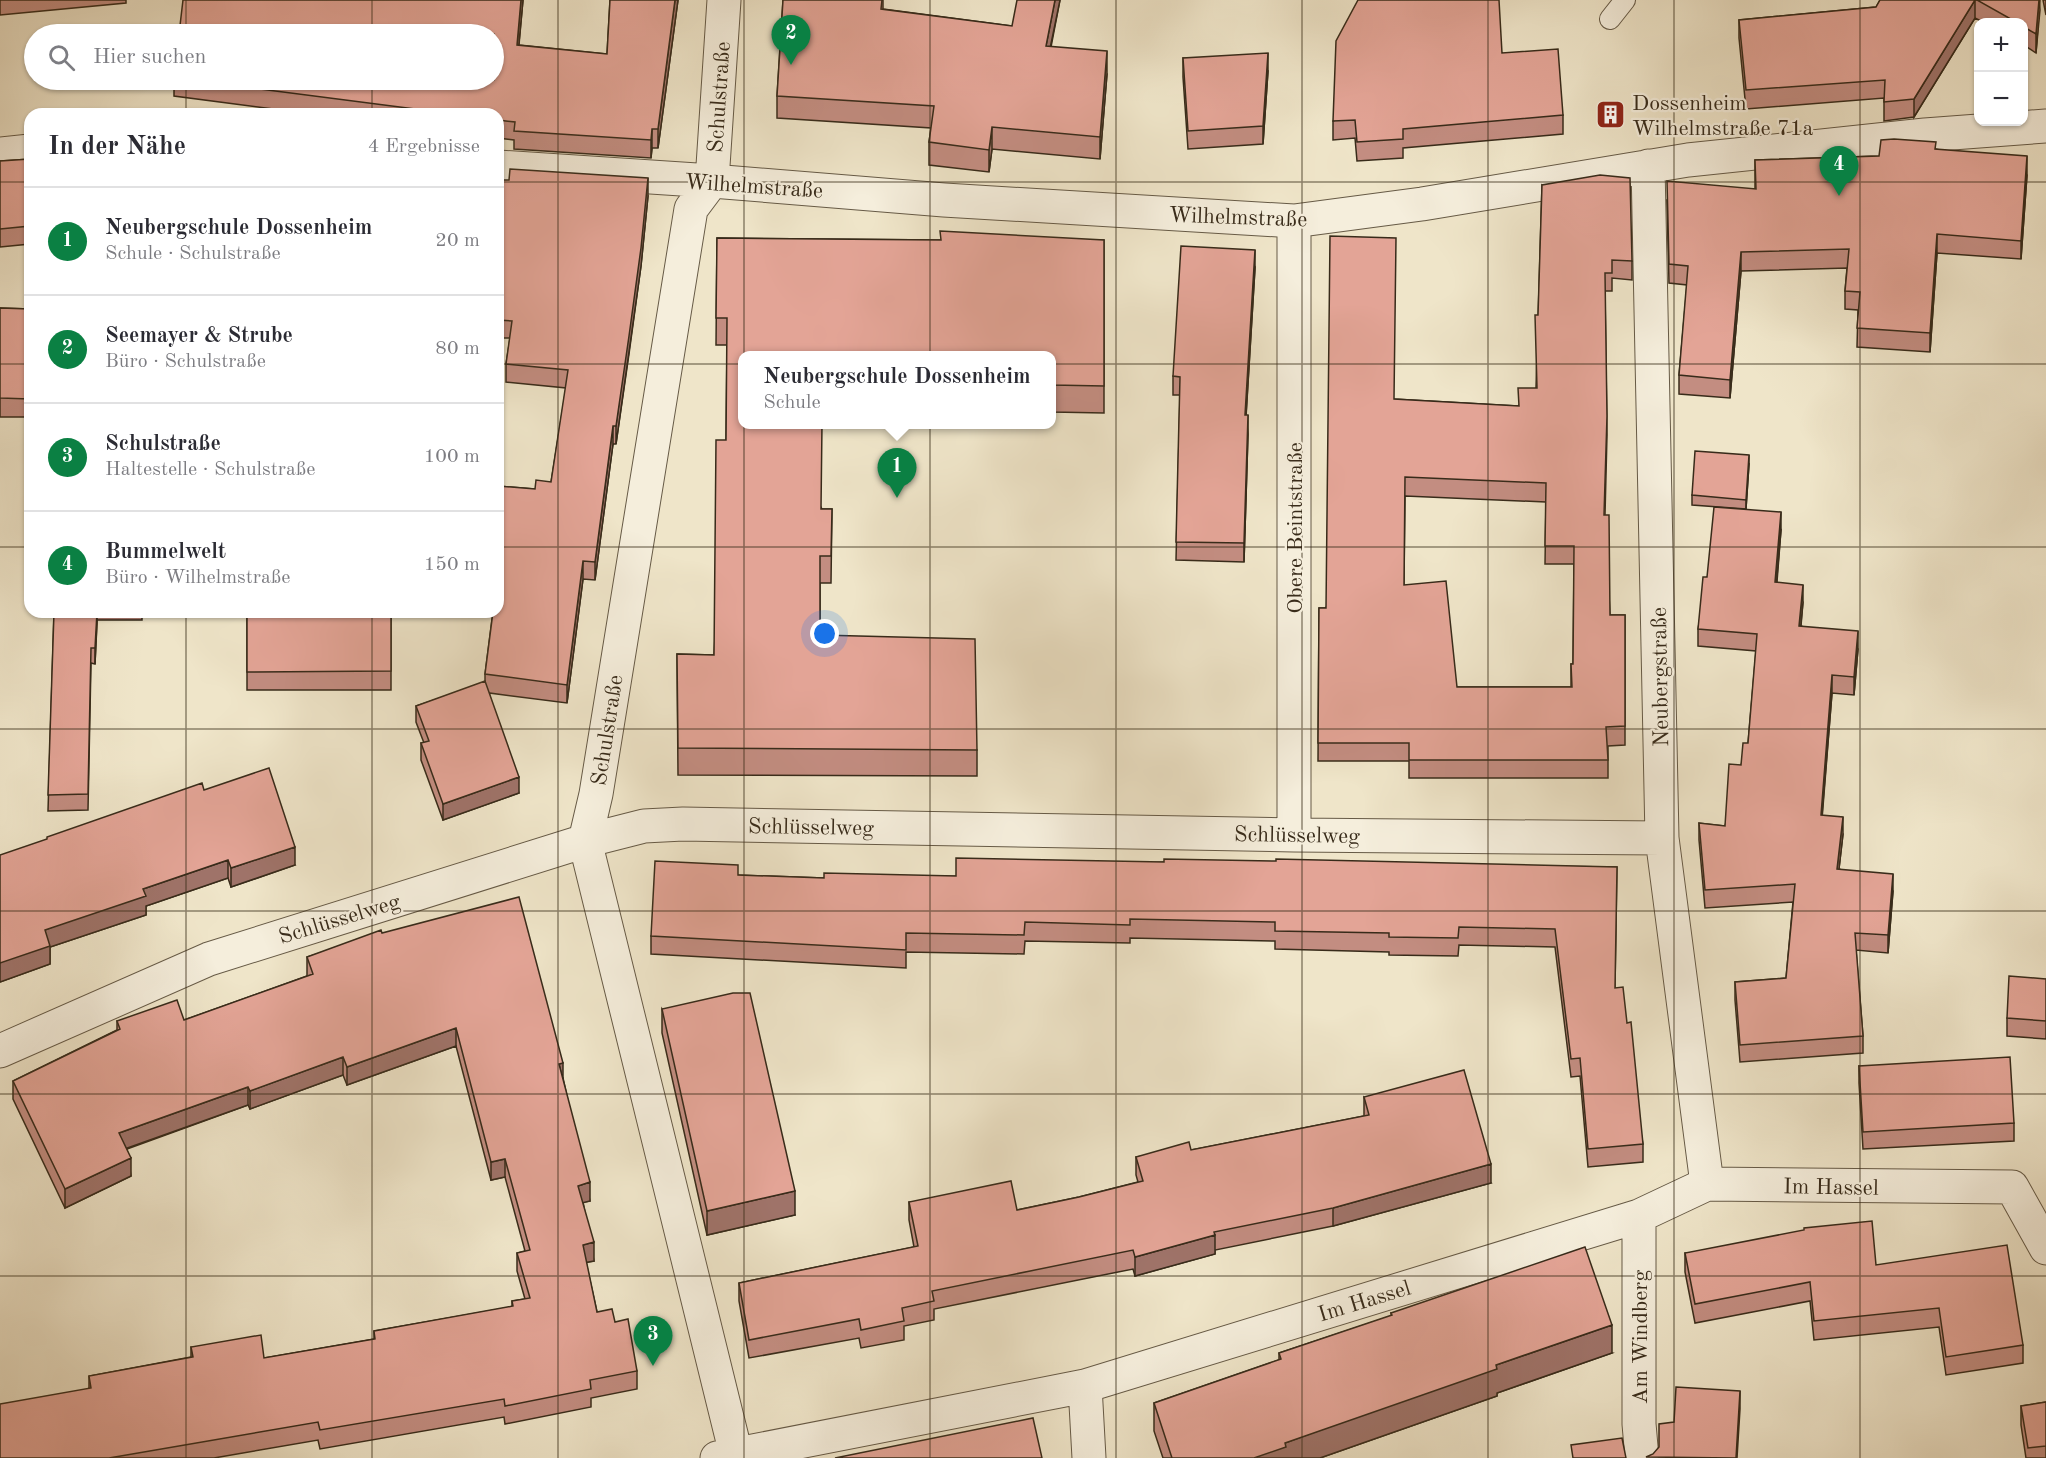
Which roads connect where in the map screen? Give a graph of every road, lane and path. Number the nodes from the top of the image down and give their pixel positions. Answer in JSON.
{"nodes":[{"id":1,"x":724,"y":0,"type":"edge"},
{"id":2,"x":1625,"y":0,"type":"edge"},
{"id":3,"x":1610,"y":20,"type":"dead end"},
{"id":4,"x":2046,"y":126,"type":"edge"},
{"id":5,"x":24,"y":152,"type":"edge"},
{"id":6,"x":0,"y":154,"type":"edge"},
{"id":7,"x":1648,"y":166,"type":"junction"},
{"id":8,"x":504,"y":167,"type":"edge"},
{"id":9,"x":712,"y":181,"type":"junction"},
{"id":10,"x":1294,"y":221,"type":"junction"},
{"id":11,"x":1294,"y":835,"type":"junction"},
{"id":12,"x":1662,"y":838,"type":"junction"},
{"id":13,"x":585,"y":841,"type":"junction"},
{"id":14,"x":0,"y":1051,"type":"edge"},
{"id":15,"x":1707,"y":1185,"type":"junction"},
{"id":16,"x":1639,"y":1216,"type":"junction"},
{"id":17,"x":2046,"y":1248,"type":"edge"},
{"id":18,"x":1085,"y":1386,"type":"junction"},
{"id":19,"x":726,"y":1456,"type":"edge"},
{"id":20,"x":1089,"y":1458,"type":"edge"},
{"id":21,"x":1642,"y":1458,"type":"edge"}],
"edges":[{"from":1,"to":9,"type":"street","name":"Schulstraße"},
{"from":2,"to":3,"type":"lane"},
{"from":4,"to":7,"type":"street","name":"Wilhelmstraße"},
{"from":5,"to":6,"type":"street"},
{"from":7,"to":10,"type":"street","name":"Wilhelmstraße"},
{"from":7,"to":12,"type":"street","name":"Neubergstraße"},
{"from":8,"to":9,"type":"street","name":"Wilhelmstraße"},
{"from":9,"to":10,"type":"street","name":"Wilhelmstraße"},
{"from":9,"to":13,"type":"street","name":"Schulstraße"},
{"from":10,"to":11,"type":"street","name":"Obere Beintstraße"},
{"from":11,"to":12,"type":"street","name":"Schlüsselweg"},
{"from":11,"to":13,"type":"street","name":"Schlüsselweg"},
{"from":12,"to":15,"type":"street","name":"Neubergstraße"},
{"from":13,"to":14,"type":"street","name":"Schlüsselweg"},
{"from":13,"to":19,"type":"street","name":"Schulstraße"},
{"from":15,"to":16,"type":"street","name":"Im Hassel"},
{"from":15,"to":17,"type":"street","name":"Im Hassel"},
{"from":16,"to":18,"type":"street","name":"Im Hassel"},
{"from":16,"to":21,"type":"street","name":"Am Windberg"},
{"from":18,"to":19,"type":"street","name":"Im Hassel"},
{"from":18,"to":20,"type":"street"}]}
